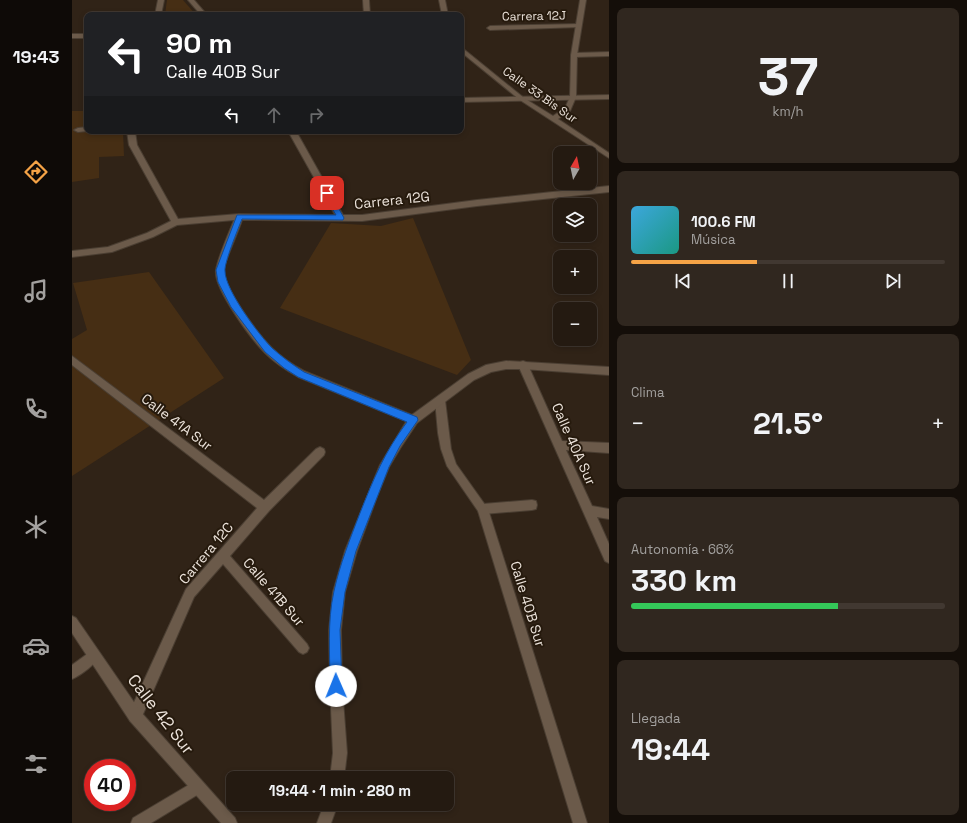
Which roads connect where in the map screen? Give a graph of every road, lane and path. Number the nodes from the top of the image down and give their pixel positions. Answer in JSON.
{"nodes":[{"id":1,"x":161,"y":0,"type":"edge"},
{"id":2,"x":191,"y":0,"type":"edge"},
{"id":3,"x":366,"y":0,"type":"edge"},
{"id":4,"x":442,"y":0,"type":"edge"},
{"id":5,"x":582,"y":0,"type":"edge"},
{"id":6,"x":159,"y":12,"type":"edge"},
{"id":7,"x":201,"y":12,"type":"edge"},
{"id":8,"x":367,"y":12,"type":"edge"},
{"id":9,"x":444,"y":12,"type":"edge"},
{"id":10,"x":578,"y":26,"type":"junction"},
{"id":11,"x":490,"y":28,"type":"dead end"},
{"id":12,"x":72,"y":36,"type":"edge"},
{"id":13,"x":84,"y":36,"type":"edge"},
{"id":14,"x":464,"y":51,"type":"edge"},
{"id":15,"x":609,"y":54,"type":"edge"},
{"id":16,"x":574,"y":55,"type":"junction"},
{"id":17,"x":609,"y":97,"type":"edge"},
{"id":18,"x":572,"y":98,"type":"junction"},
{"id":19,"x":522,"y":99,"type":"junction"},
{"id":20,"x":464,"y":100,"type":"edge"},
{"id":21,"x":553,"y":119,"type":"junction"},
{"id":22,"x":84,"y":129,"type":"edge"},
{"id":23,"x":78,"y":130,"type":"dead end"},
{"id":24,"x":131,"y":134,"type":"edge"},
{"id":25,"x":294,"y":134,"type":"edge"},
{"id":26,"x":609,"y":156,"type":"edge"},
{"id":27,"x":609,"y":189,"type":"edge"},
{"id":28,"x":239,"y":216,"type":"junction"},
{"id":29,"x":341,"y":218,"type":"junction"},
{"id":30,"x":176,"y":222,"type":"junction"},
{"id":31,"x":72,"y":254,"type":"edge"},
{"id":32,"x":72,"y":360,"type":"edge"},
{"id":33,"x":523,"y":365,"type":"junction"},
{"id":34,"x":609,"y":371,"type":"edge"},
{"id":35,"x":440,"y":400,"type":"junction"},
{"id":36,"x":414,"y":420,"type":"junction"},
{"id":37,"x":559,"y":445,"type":"junction"},
{"id":38,"x":609,"y":448,"type":"edge"},
{"id":39,"x":320,"y":452,"type":"dead end"},
{"id":40,"x":532,"y":504,"type":"dead end"},
{"id":41,"x":265,"y":507,"type":"junction"},
{"id":42,"x":483,"y":509,"type":"junction"},
{"id":43,"x":589,"y":511,"type":"junction"},
{"id":44,"x":609,"y":514,"type":"edge"},
{"id":45,"x":223,"y":556,"type":"junction"},
{"id":46,"x":609,"y":557,"type":"edge"},
{"id":47,"x":72,"y":622,"type":"edge"},
{"id":48,"x":303,"y":648,"type":"dead end"},
{"id":49,"x":94,"y":655,"type":"junction"},
{"id":50,"x":72,"y":673,"type":"edge"},
{"id":51,"x":135,"y":716,"type":"junction"},
{"id":52,"x":338,"y":771,"type":"edge"},
{"id":53,"x":197,"y":788,"type":"junction"},
{"id":54,"x":328,"y":811,"type":"edge"},
{"id":55,"x":138,"y":823,"type":"edge"},
{"id":56,"x":230,"y":823,"type":"edge"},
{"id":57,"x":324,"y":823,"type":"edge"},
{"id":58,"x":580,"y":823,"type":"edge"}],
"edges":[{"from":1,"to":6,"type":"street"},
{"from":2,"to":7,"type":"street"},
{"from":3,"to":8,"type":"street"},
{"from":4,"to":9,"type":"street"},
{"from":5,"to":10,"type":"street"},
{"from":10,"to":11,"type":"street","name":"Carrera 12J"},
{"from":10,"to":16,"type":"street"},
{"from":12,"to":13,"type":"street"},
{"from":14,"to":19,"type":"street","name":"Calle 33 Bis Sur"},
{"from":15,"to":16,"type":"street"},
{"from":16,"to":18,"type":"street"},
{"from":17,"to":18,"type":"street"},
{"from":18,"to":19,"type":"street"},
{"from":18,"to":21,"type":"street"},
{"from":19,"to":20,"type":"street"},
{"from":19,"to":21,"type":"street","name":"Calle 33 Bis Sur"},
{"from":21,"to":26,"type":"street","name":"Calle 33 Bis Sur"},
{"from":22,"to":23,"type":"street"},
{"from":24,"to":30,"type":"street"},
{"from":25,"to":29,"type":"street"},
{"from":27,"to":29,"type":"street","name":"Carrera 12G"},
{"from":28,"to":29,"type":"street","name":"Carrera 12G"},
{"from":28,"to":30,"type":"street","name":"Carrera 12G"},
{"from":28,"to":36,"type":"street"},
{"from":30,"to":31,"type":"street"},
{"from":32,"to":41,"type":"street","name":"Calle 41A Sur"},
{"from":33,"to":34,"type":"street"},
{"from":33,"to":35,"type":"street"},
{"from":33,"to":37,"type":"street","name":"Calle 40A Sur"},
{"from":35,"to":36,"type":"street"},
{"from":35,"to":42,"type":"street","name":"Calle 40B Sur"},
{"from":36,"to":52,"type":"street"},
{"from":37,"to":38,"type":"street"},
{"from":37,"to":43,"type":"street","name":"Calle 40A Sur"},
{"from":39,"to":41,"type":"street","name":"Carrera 12C"},
{"from":40,"to":42,"type":"street"},
{"from":41,"to":45,"type":"street","name":"Carrera 12C"},
{"from":42,"to":58,"type":"street","name":"Calle 40B Sur"},
{"from":43,"to":44,"type":"street"},
{"from":43,"to":46,"type":"street","name":"Calle 40A Sur"},
{"from":45,"to":48,"type":"street","name":"Calle 41B Sur"},
{"from":45,"to":51,"type":"street","name":"Carrera 12C"},
{"from":47,"to":49,"type":"street","name":"Calle 42 Sur"},
{"from":49,"to":50,"type":"street"},
{"from":49,"to":51,"type":"street","name":"Calle 42 Sur"},
{"from":51,"to":53,"type":"street","name":"Calle 42 Sur"},
{"from":53,"to":55,"type":"street"},
{"from":53,"to":56,"type":"street","name":"Calle 42 Sur"},
{"from":54,"to":57,"type":"street"}]}
